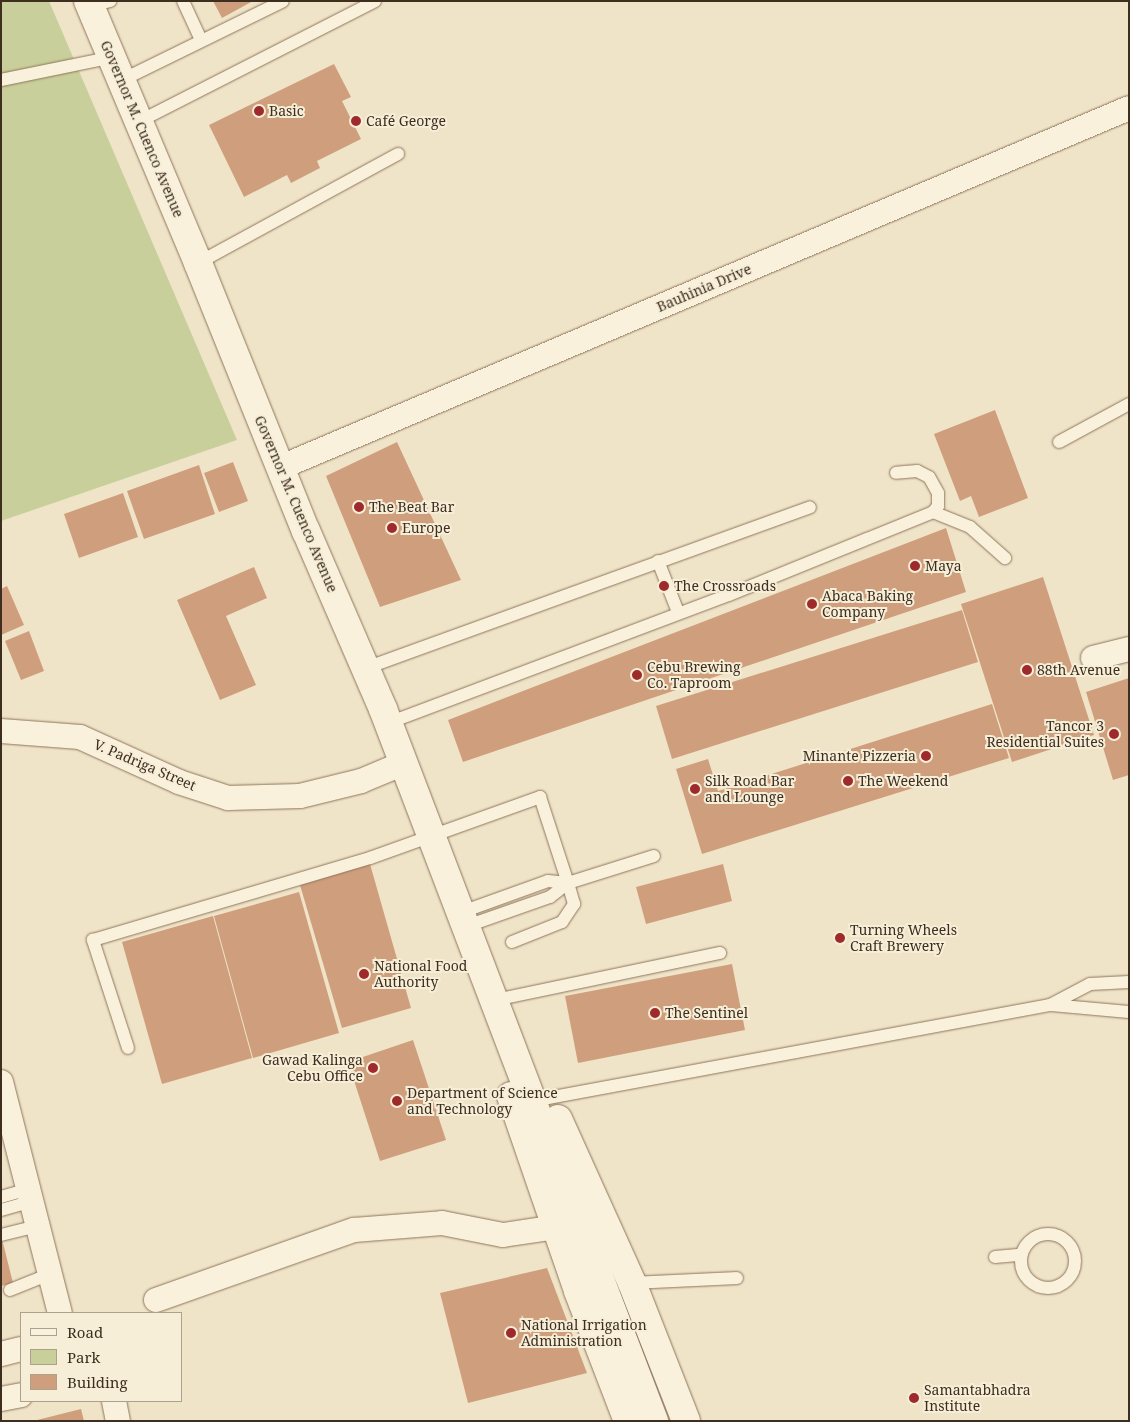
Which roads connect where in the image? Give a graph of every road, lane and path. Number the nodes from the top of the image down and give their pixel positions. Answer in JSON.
{"nodes":[{"id":1,"x":183,"y":1,"type":"edge"},
{"id":2,"x":283,"y":1,"type":"edge"},
{"id":3,"x":376,"y":1,"type":"edge"},
{"id":4,"x":96,"y":3,"type":"edge"},
{"id":5,"x":358,"y":5,"type":"edge"},
{"id":6,"x":200,"y":40,"type":"junction"},
{"id":7,"x":118,"y":69,"type":"junction"},
{"id":8,"x":1,"y":80,"type":"edge"},
{"id":9,"x":1129,"y":108,"type":"edge"},
{"id":10,"x":138,"y":122,"type":"junction"},
{"id":11,"x":398,"y":154,"type":"dead end"},
{"id":12,"x":198,"y":263,"type":"junction"},
{"id":13,"x":1129,"y":404,"type":"edge"},
{"id":14,"x":1058,"y":442,"type":"dead end"},
{"id":15,"x":279,"y":468,"type":"junction"},
{"id":16,"x":896,"y":473,"type":"dead end"},
{"id":17,"x":810,"y":508,"type":"dead end"},
{"id":18,"x":933,"y":512,"type":"junction"},
{"id":19,"x":1005,"y":558,"type":"dead end"},
{"id":20,"x":658,"y":561,"type":"junction"},
{"id":21,"x":678,"y":612,"type":"junction"},
{"id":22,"x":1129,"y":649,"type":"edge"},
{"id":23,"x":1093,"y":658,"type":"dead end"},
{"id":24,"x":366,"y":668,"type":"junction"},
{"id":25,"x":388,"y":723,"type":"junction"},
{"id":26,"x":1,"y":731,"type":"edge"},
{"id":27,"x":404,"y":763,"type":"junction"},
{"id":28,"x":432,"y":836,"type":"junction"},
{"id":29,"x":654,"y":856,"type":"dead end"},
{"id":30,"x":568,"y":883,"type":"junction"},
{"id":31,"x":464,"y":919,"type":"junction"},
{"id":32,"x":512,"y":942,"type":"dead end"},
{"id":33,"x":720,"y":953,"type":"dead end"},
{"id":34,"x":1129,"y":982,"type":"edge"},
{"id":35,"x":497,"y":1004,"type":"junction"},
{"id":36,"x":1050,"y":1005,"type":"junction"},
{"id":37,"x":1129,"y":1012,"type":"edge"},
{"id":38,"x":128,"y":1048,"type":"dead end"},
{"id":39,"x":1,"y":1082,"type":"edge"},
{"id":40,"x":548,"y":1098,"type":"junction"},
{"id":41,"x":30,"y":1195,"type":"junction"},
{"id":42,"x":1,"y":1197,"type":"edge"},
{"id":43,"x":1,"y":1210,"type":"edge"},
{"id":44,"x":38,"y":1226,"type":"junction"},
{"id":45,"x":557,"y":1227,"type":"junction"},
{"id":46,"x":1,"y":1235,"type":"edge"},
{"id":47,"x":1020,"y":1255,"type":"junction"},
{"id":48,"x":994,"y":1257,"type":"dead end"},
{"id":49,"x":50,"y":1274,"type":"junction"},
{"id":50,"x":737,"y":1278,"type":"dead end"},
{"id":51,"x":632,"y":1283,"type":"junction"},
{"id":52,"x":10,"y":1290,"type":"dead end"},
{"id":53,"x":156,"y":1300,"type":"dead end"},
{"id":54,"x":60,"y":1312,"type":"edge"},
{"id":55,"x":20,"y":1349,"type":"edge"},
{"id":56,"x":1,"y":1354,"type":"edge"},
{"id":57,"x":20,"y":1394,"type":"edge"},
{"id":58,"x":1,"y":1399,"type":"edge"},
{"id":59,"x":114,"y":1402,"type":"edge"},
{"id":60,"x":118,"y":1421,"type":"edge"},
{"id":61,"x":628,"y":1421,"type":"edge"},
{"id":62,"x":654,"y":1421,"type":"edge"},
{"id":63,"x":686,"y":1421,"type":"edge"}],
"edges":[{"from":1,"to":6,"type":"lane"},
{"from":2,"to":6,"type":"lane"},
{"from":3,"to":5,"type":"lane"},
{"from":4,"to":7,"type":"main road","name":"Governor M. Cuenco Avenue"},
{"from":5,"to":10,"type":"lane"},
{"from":6,"to":7,"type":"lane"},
{"from":7,"to":8,"type":"lane"},
{"from":7,"to":10,"type":"main road","name":"Governor M. Cuenco Avenue"},
{"from":9,"to":15,"type":"street","name":"Bauhinia Drive"},
{"from":10,"to":12,"type":"main road","name":"Governor M. Cuenco Avenue"},
{"from":11,"to":12,"type":"lane"},
{"from":12,"to":15,"type":"main road","name":"Governor M. Cuenco Avenue"},
{"from":13,"to":14,"type":"lane"},
{"from":15,"to":24,"type":"main road","name":"Governor M. Cuenco Avenue"},
{"from":16,"to":18,"type":"lane"},
{"from":17,"to":20,"type":"lane"},
{"from":18,"to":19,"type":"lane"},
{"from":18,"to":21,"type":"lane"},
{"from":20,"to":21,"type":"lane"},
{"from":20,"to":24,"type":"lane"},
{"from":21,"to":25,"type":"lane"},
{"from":22,"to":23,"type":"street"},
{"from":24,"to":25,"type":"main road","name":"Governor M. Cuenco Avenue"},
{"from":25,"to":27,"type":"main road","name":"Governor M. Cuenco Avenue"},
{"from":26,"to":27,"type":"street","name":"V. Padriga Street"},
{"from":27,"to":28,"type":"main road","name":"Governor M. Cuenco Avenue"},
{"from":28,"to":30,"type":"lane"},
{"from":28,"to":31,"type":"main road","name":"Governor M. Cuenco Avenue"},
{"from":28,"to":38,"type":"lane"},
{"from":29,"to":30,"type":"lane"},
{"from":30,"to":31,"type":"lane"},
{"from":30,"to":32,"type":"lane"},
{"from":31,"to":35,"type":"main road","name":"Governor M. Cuenco Avenue"},
{"from":33,"to":35,"type":"lane"},
{"from":34,"to":36,"type":"lane"},
{"from":35,"to":40,"type":"main road","name":"Governor M. Cuenco Avenue"},
{"from":35,"to":45,"type":"main road","name":"Governor M. Cuenco Avenue"},
{"from":35,"to":62,"type":"main road","name":"Governor M. Cuenco Avenue"},
{"from":36,"to":37,"type":"lane"},
{"from":36,"to":40,"type":"lane"},
{"from":39,"to":41,"type":"street"},
{"from":40,"to":51,"type":"main road","name":"Governor M. Cuenco Avenue"},
{"from":41,"to":42,"type":"lane"},
{"from":41,"to":43,"type":"lane"},
{"from":41,"to":44,"type":"street"},
{"from":44,"to":46,"type":"lane"},
{"from":44,"to":49,"type":"street"},
{"from":45,"to":53,"type":"street"},
{"from":45,"to":61,"type":"main road","name":"Governor M. Cuenco Avenue"},
{"from":47,"to":47,"type":"lane"},
{"from":47,"to":48,"type":"lane"},
{"from":49,"to":52,"type":"lane"},
{"from":49,"to":54,"type":"street"},
{"from":50,"to":51,"type":"lane"},
{"from":51,"to":63,"type":"main road","name":"Governor M. Cuenco Avenue"},
{"from":55,"to":56,"type":"street"},
{"from":57,"to":58,"type":"street"},
{"from":59,"to":60,"type":"street"}]}
